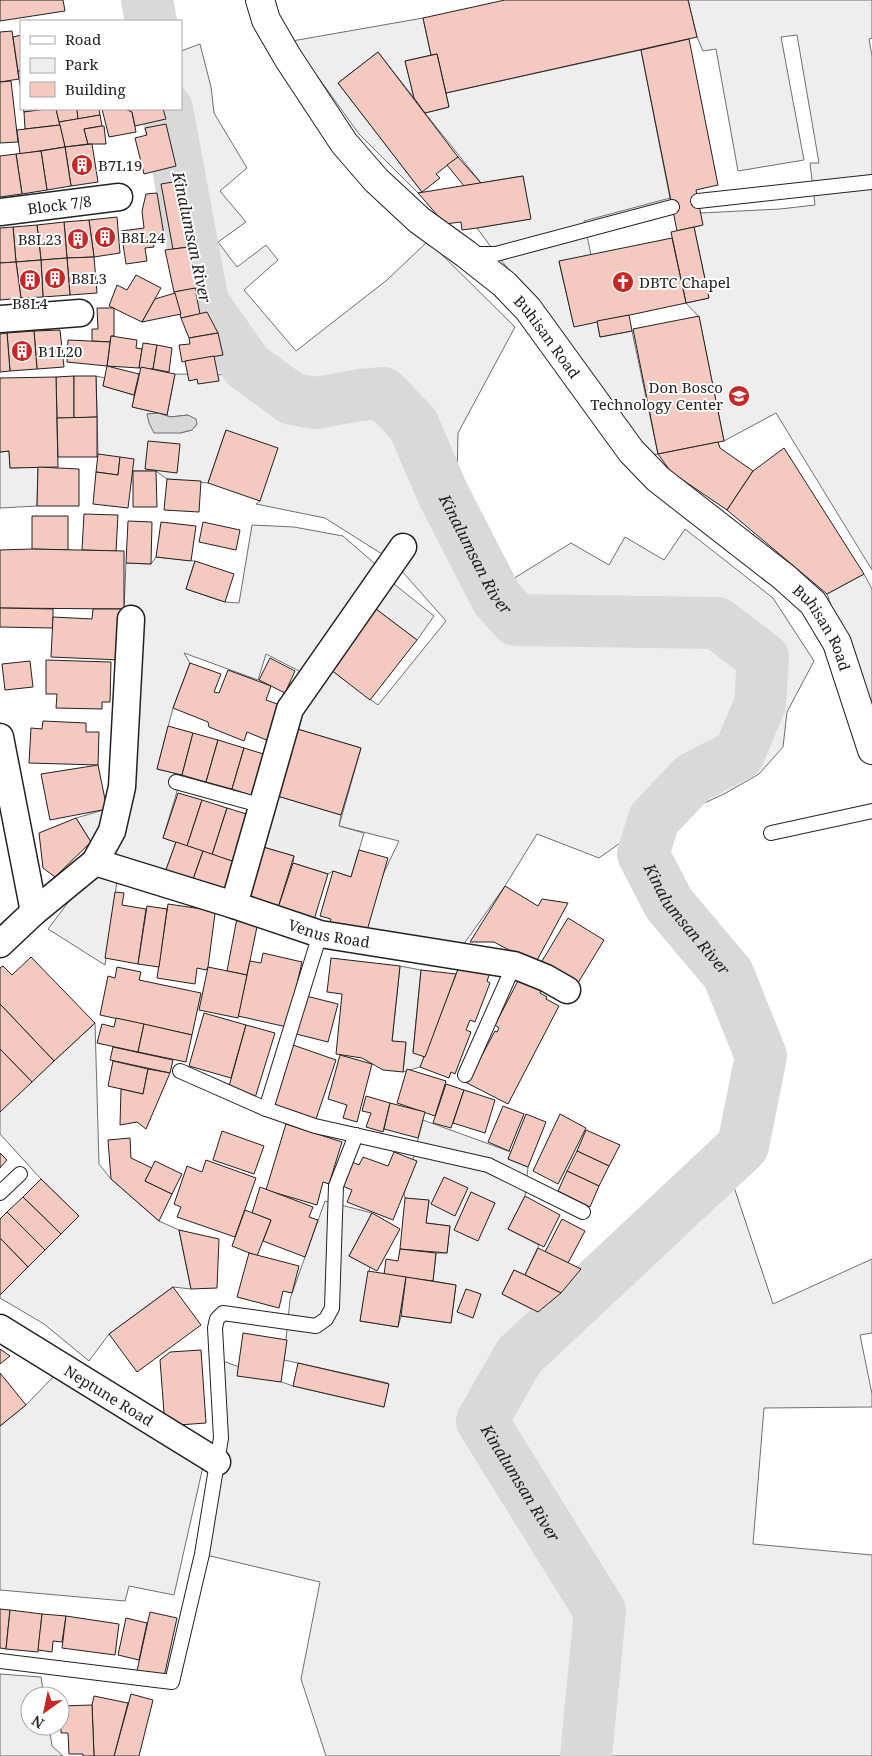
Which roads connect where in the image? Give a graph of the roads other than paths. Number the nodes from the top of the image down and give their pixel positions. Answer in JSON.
{"nodes":[{"id":1,"x":260,"y":0,"type":"edge"},
{"id":2,"x":872,"y":182,"type":"edge"},
{"id":3,"x":119,"y":197,"type":"dead end"},
{"id":4,"x":698,"y":201,"type":"dead end"},
{"id":5,"x":672,"y":207,"type":"dead end"},
{"id":6,"x":0,"y":212,"type":"edge"},
{"id":7,"x":466,"y":254,"type":"junction"},
{"id":8,"x":80,"y":313,"type":"dead end"},
{"id":9,"x":0,"y":319,"type":"edge"},
{"id":10,"x":403,"y":547,"type":"dead end"},
{"id":11,"x":131,"y":618,"type":"dead end"},
{"id":12,"x":0,"y":737,"type":"edge"},
{"id":13,"x":872,"y":750,"type":"edge"},
{"id":14,"x":176,"y":782,"type":"dead end"},
{"id":15,"x":263,"y":806,"type":"junction"},
{"id":16,"x":872,"y":811,"type":"edge"},
{"id":17,"x":771,"y":833,"type":"dead end"},
{"id":18,"x":94,"y":862,"type":"junction"},
{"id":19,"x":234,"y":905,"type":"junction"},
{"id":20,"x":34,"y":912,"type":"junction"},
{"id":21,"x":320,"y":934,"type":"junction"},
{"id":22,"x":0,"y":944,"type":"edge"},
{"id":23,"x":514,"y":965,"type":"junction"},
{"id":24,"x":567,"y":990,"type":"dead end"},
{"id":25,"x":180,"y":1071,"type":"dead end"},
{"id":26,"x":465,"y":1075,"type":"dead end"},
{"id":27,"x":266,"y":1109,"type":"junction"},
{"id":28,"x":356,"y":1135,"type":"junction"},
{"id":29,"x":20,"y":1174,"type":"dead end"},
{"id":30,"x":0,"y":1193,"type":"edge"},
{"id":31,"x":583,"y":1212,"type":"dead end"},
{"id":32,"x":0,"y":1328,"type":"edge"},
{"id":33,"x":217,"y":1462,"type":"junction"},
{"id":34,"x":0,"y":1661,"type":"edge"}],
"edges":[{"from":1,"to":7,"type":"street","name":"Buhisan Road"},
{"from":2,"to":4,"type":"lane"},
{"from":3,"to":6,"type":"street","name":"Block 7/8"},
{"from":5,"to":7,"type":"lane"},
{"from":7,"to":13,"type":"street","name":"Buhisan Road"},
{"from":8,"to":9,"type":"street"},
{"from":10,"to":15,"type":"street"},
{"from":11,"to":18,"type":"street"},
{"from":12,"to":20,"type":"street"},
{"from":14,"to":15,"type":"lane"},
{"from":15,"to":19,"type":"street"},
{"from":16,"to":17,"type":"lane"},
{"from":18,"to":19,"type":"street","name":"Venus Road"},
{"from":18,"to":20,"type":"street"},
{"from":19,"to":21,"type":"street","name":"Venus Road"},
{"from":20,"to":22,"type":"street"},
{"from":21,"to":23,"type":"street","name":"Venus Road"},
{"from":21,"to":27,"type":"lane"},
{"from":23,"to":24,"type":"street","name":"Venus Road"},
{"from":23,"to":26,"type":"lane"},
{"from":25,"to":27,"type":"lane"},
{"from":27,"to":28,"type":"lane"},
{"from":28,"to":31,"type":"lane"},
{"from":28,"to":33,"type":"lane"},
{"from":29,"to":30,"type":"lane"},
{"from":32,"to":33,"type":"street","name":"Neptune Road"},
{"from":33,"to":34,"type":"lane"}]}
